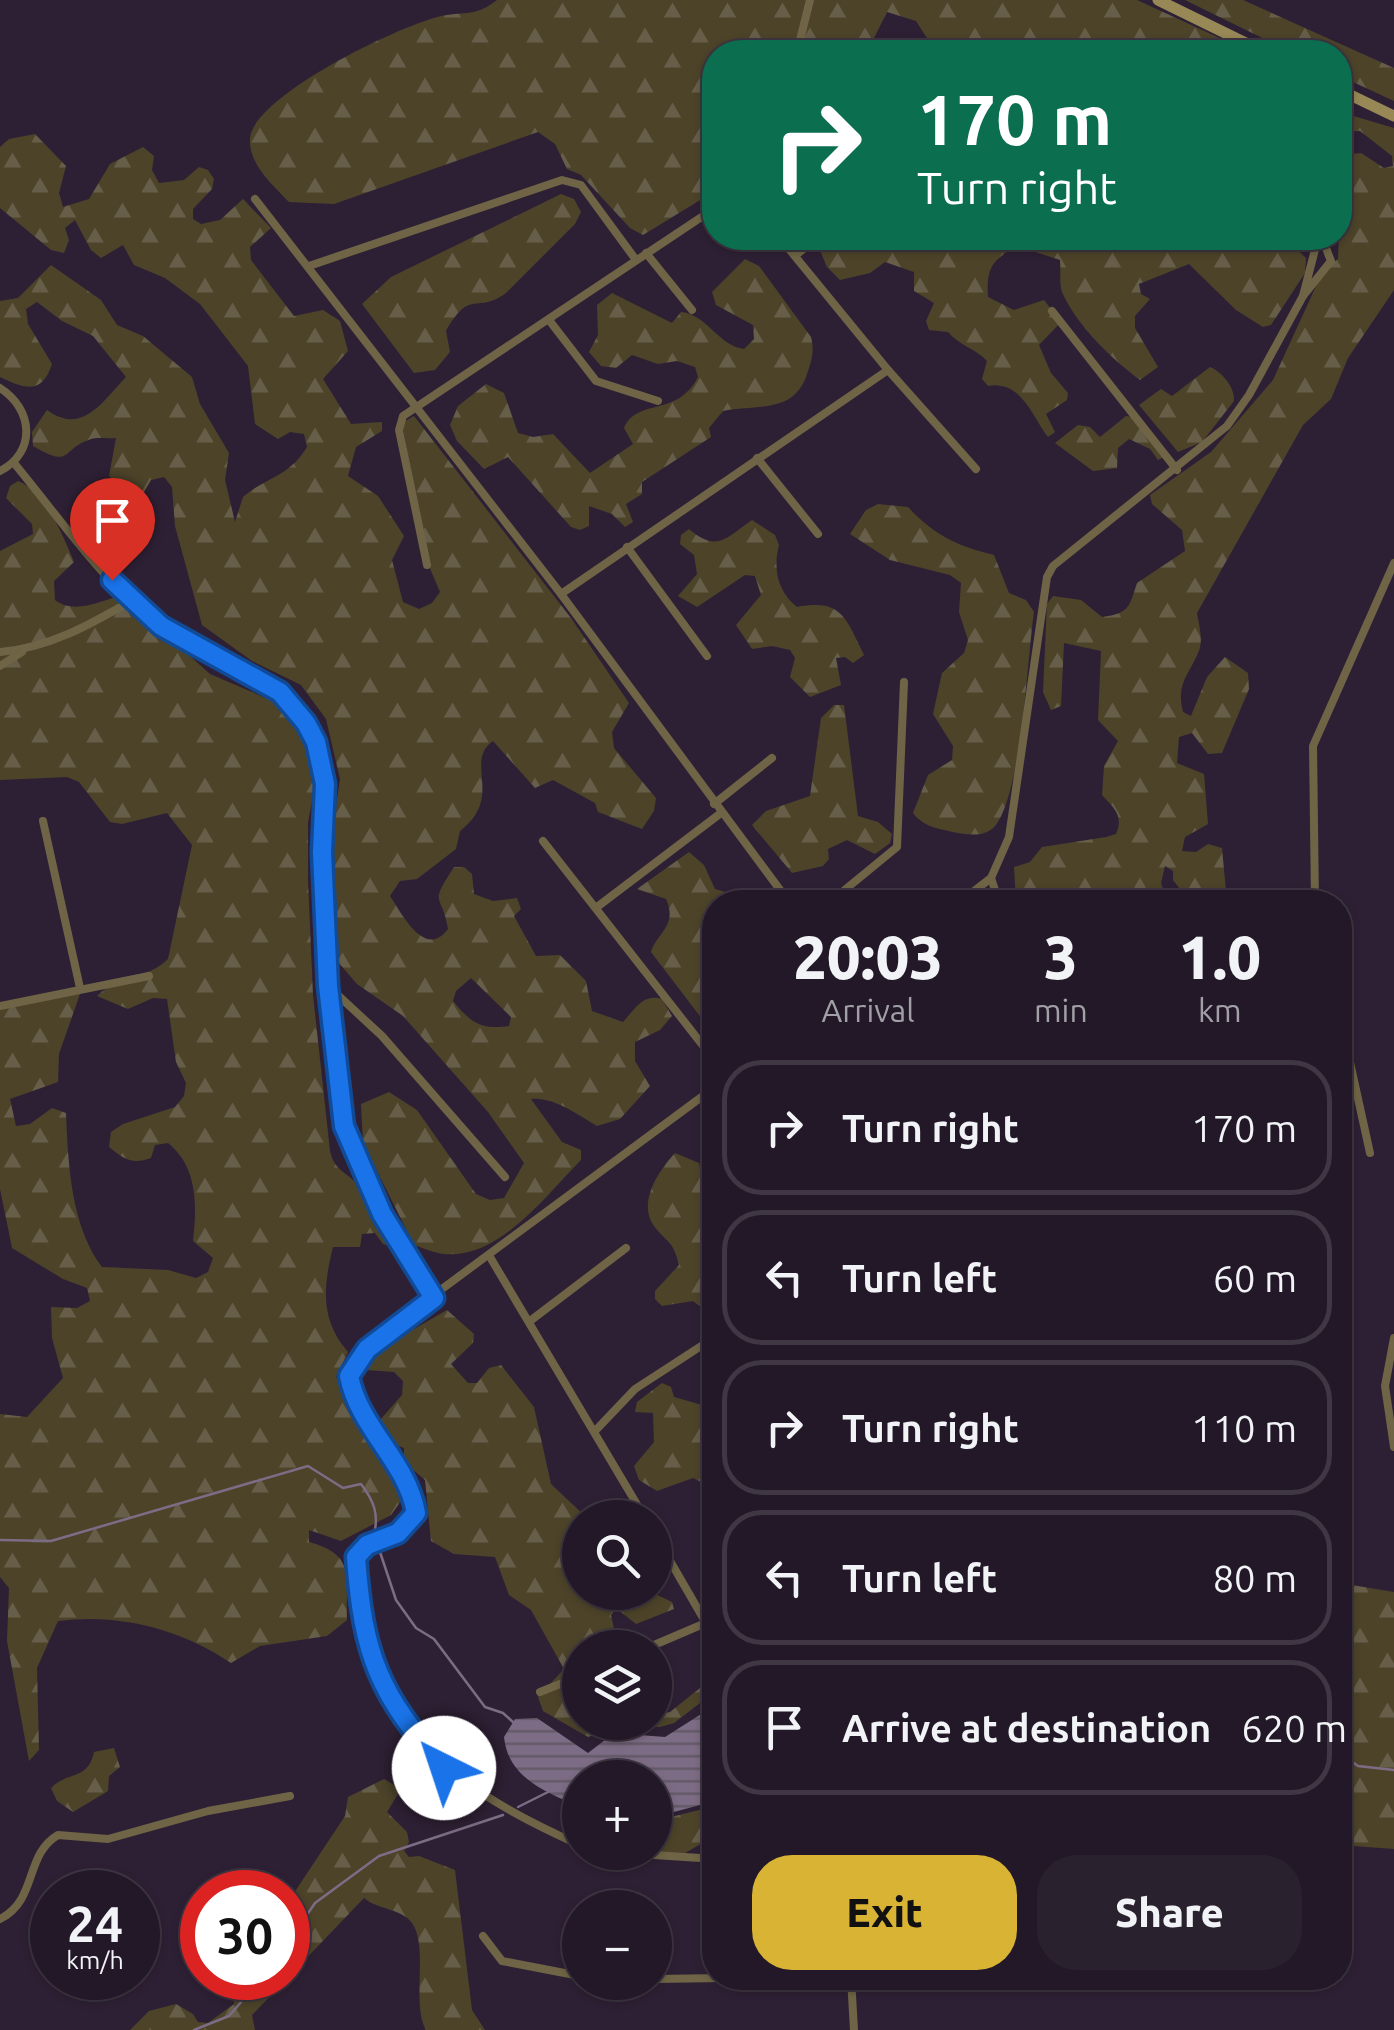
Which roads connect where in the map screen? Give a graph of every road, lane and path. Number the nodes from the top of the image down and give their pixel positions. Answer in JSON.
{"nodes":[{"id":1,"x":810,"y":0,"type":"edge"},
{"id":2,"x":1158,"y":0,"type":"edge"},
{"id":3,"x":800,"y":40,"type":"edge"},
{"id":4,"x":1240,"y":40,"type":"edge"},
{"id":5,"x":1352,"y":96,"type":"edge"},
{"id":6,"x":1394,"y":116,"type":"edge"},
{"id":7,"x":255,"y":199,"type":"dead end"},
{"id":8,"x":702,"y":216,"type":"edge"},
{"id":9,"x":791,"y":250,"type":"edge"},
{"id":10,"x":802,"y":250,"type":"edge"},
{"id":11,"x":1316,"y":250,"type":"edge"},
{"id":12,"x":1326,"y":250,"type":"edge"},
{"id":13,"x":646,"y":253,"type":"junction"},
{"id":14,"x":796,"y":255,"type":"junction"},
{"id":15,"x":636,"y":260,"type":"junction"},
{"id":16,"x":309,"y":266,"type":"junction"},
{"id":17,"x":1302,"y":296,"type":"junction"},
{"id":18,"x":692,"y":310,"type":"dead end"},
{"id":19,"x":1052,"y":311,"type":"dead end"},
{"id":20,"x":549,"y":320,"type":"junction"},
{"id":21,"x":888,"y":370,"type":"junction"},
{"id":22,"x":0,"y":388,"type":"edge"},
{"id":23,"x":658,"y":401,"type":"dead end"},
{"id":24,"x":416,"y":406,"type":"junction"},
{"id":25,"x":757,"y":458,"type":"junction"},
{"id":26,"x":14,"y":463,"type":"junction"},
{"id":27,"x":976,"y":469,"type":"dead end"},
{"id":28,"x":1177,"y":470,"type":"junction"},
{"id":29,"x":0,"y":472,"type":"edge"},
{"id":30,"x":818,"y":534,"type":"dead end"},
{"id":31,"x":627,"y":547,"type":"junction"},
{"id":32,"x":1394,"y":564,"type":"edge"},
{"id":33,"x":427,"y":565,"type":"dead end"},
{"id":34,"x":562,"y":594,"type":"junction"},
{"id":35,"x":131,"y":602,"type":"junction"},
{"id":36,"x":26,"y":650,"type":"junction"},
{"id":37,"x":0,"y":652,"type":"edge"},
{"id":38,"x":707,"y":656,"type":"dead end"},
{"id":39,"x":0,"y":666,"type":"edge"},
{"id":40,"x":904,"y":682,"type":"dead end"},
{"id":41,"x":772,"y":758,"type":"dead end"},
{"id":42,"x":714,"y":804,"type":"junction"},
{"id":43,"x":722,"y":813,"type":"junction"},
{"id":44,"x":44,"y":821,"type":"dead end"},
{"id":45,"x":542,"y":841,"type":"dead end"},
{"id":46,"x":991,"y":878,"type":"junction"},
{"id":47,"x":780,"y":890,"type":"edge"},
{"id":48,"x":845,"y":890,"type":"edge"},
{"id":49,"x":976,"y":890,"type":"edge"},
{"id":50,"x":995,"y":890,"type":"edge"},
{"id":51,"x":1315,"y":890,"type":"edge"},
{"id":52,"x":598,"y":908,"type":"junction"},
{"id":53,"x":149,"y":976,"type":"dead end"},
{"id":54,"x":328,"y":986,"type":"junction"},
{"id":55,"x":80,"y":988,"type":"junction"},
{"id":56,"x":0,"y":1006,"type":"edge"},
{"id":57,"x":702,"y":1045,"type":"edge"},
{"id":58,"x":1352,"y":1070,"type":"edge"},
{"id":59,"x":702,"y":1098,"type":"edge"},
{"id":60,"x":1370,"y":1152,"type":"dead end"},
{"id":61,"x":505,"y":1177,"type":"dead end"},
{"id":62,"x":626,"y":1248,"type":"dead end"},
{"id":63,"x":490,"y":1257,"type":"junction"},
{"id":64,"x":434,"y":1298,"type":"junction"},
{"id":65,"x":530,"y":1321,"type":"junction"},
{"id":66,"x":1394,"y":1338,"type":"edge"},
{"id":67,"x":702,"y":1346,"type":"edge"},
{"id":68,"x":595,"y":1431,"type":"junction"},
{"id":69,"x":1394,"y":1447,"type":"edge"},
{"id":70,"x":635,"y":1500,"type":"edge"},
{"id":71,"x":672,"y":1561,"type":"edge"},
{"id":72,"x":702,"y":1608,"type":"edge"},
{"id":73,"x":702,"y":1624,"type":"edge"},
{"id":74,"x":672,"y":1637,"type":"edge"},
{"id":75,"x":562,"y":1683,"type":"edge"},
{"id":76,"x":540,"y":1692,"type":"dead end"},
{"id":77,"x":290,"y":1796,"type":"dead end"},
{"id":78,"x":562,"y":1835,"type":"edge"},
{"id":79,"x":672,"y":1856,"type":"edge"},
{"id":80,"x":702,"y":1857,"type":"edge"},
{"id":81,"x":0,"y":1920,"type":"edge"},
{"id":82,"x":483,"y":1936,"type":"dead end"},
{"id":83,"x":562,"y":1973,"type":"edge"},
{"id":84,"x":702,"y":1978,"type":"edge"},
{"id":85,"x":672,"y":1979,"type":"edge"},
{"id":86,"x":852,"y":1990,"type":"edge"},
{"id":87,"x":854,"y":2030,"type":"edge"}],
"edges":[{"from":1,"to":3,"type":"street"},
{"from":2,"to":4,"type":"main road"},
{"from":5,"to":6,"type":"main road"},
{"from":7,"to":16,"type":"street"},
{"from":8,"to":13,"type":"street"},
{"from":9,"to":14,"type":"street"},
{"from":10,"to":14,"type":"street"},
{"from":11,"to":17,"type":"street"},
{"from":12,"to":17,"type":"street"},
{"from":13,"to":15,"type":"street"},
{"from":13,"to":18,"type":"street"},
{"from":14,"to":21,"type":"street"},
{"from":15,"to":16,"type":"street"},
{"from":15,"to":20,"type":"street"},
{"from":16,"to":24,"type":"street"},
{"from":17,"to":28,"type":"street"},
{"from":19,"to":28,"type":"street"},
{"from":20,"to":23,"type":"street"},
{"from":20,"to":24,"type":"street"},
{"from":21,"to":25,"type":"street"},
{"from":21,"to":27,"type":"street"},
{"from":22,"to":26,"type":"street"},
{"from":24,"to":33,"type":"street"},
{"from":24,"to":34,"type":"street"},
{"from":25,"to":30,"type":"street"},
{"from":25,"to":31,"type":"street"},
{"from":26,"to":29,"type":"street"},
{"from":26,"to":35,"type":"street"},
{"from":28,"to":46,"type":"street"},
{"from":31,"to":34,"type":"street"},
{"from":31,"to":38,"type":"street"},
{"from":32,"to":51,"type":"street"},
{"from":34,"to":42,"type":"street"},
{"from":35,"to":36,"type":"street"},
{"from":35,"to":54,"type":"street"},
{"from":36,"to":37,"type":"street"},
{"from":36,"to":39,"type":"street"},
{"from":40,"to":48,"type":"street"},
{"from":41,"to":42,"type":"street"},
{"from":42,"to":43,"type":"street"},
{"from":43,"to":47,"type":"street"},
{"from":43,"to":52,"type":"street"},
{"from":44,"to":55,"type":"street"},
{"from":45,"to":52,"type":"street"},
{"from":46,"to":49,"type":"street"},
{"from":46,"to":50,"type":"street"},
{"from":52,"to":57,"type":"street"},
{"from":53,"to":55,"type":"street"},
{"from":54,"to":61,"type":"street"},
{"from":54,"to":64,"type":"street"},
{"from":55,"to":56,"type":"street"},
{"from":58,"to":60,"type":"street"},
{"from":59,"to":63,"type":"street"},
{"from":62,"to":65,"type":"street"},
{"from":63,"to":64,"type":"street"},
{"from":63,"to":65,"type":"street"},
{"from":64,"to":78,"type":"street"},
{"from":65,"to":68,"type":"street"},
{"from":66,"to":69,"type":"street"},
{"from":67,"to":68,"type":"street"},
{"from":68,"to":70,"type":"street"},
{"from":71,"to":72,"type":"street"},
{"from":73,"to":74,"type":"street"},
{"from":75,"to":76,"type":"street"},
{"from":77,"to":81,"type":"street"},
{"from":79,"to":80,"type":"street"},
{"from":82,"to":83,"type":"street"},
{"from":84,"to":85,"type":"street"},
{"from":86,"to":87,"type":"street"}]}
